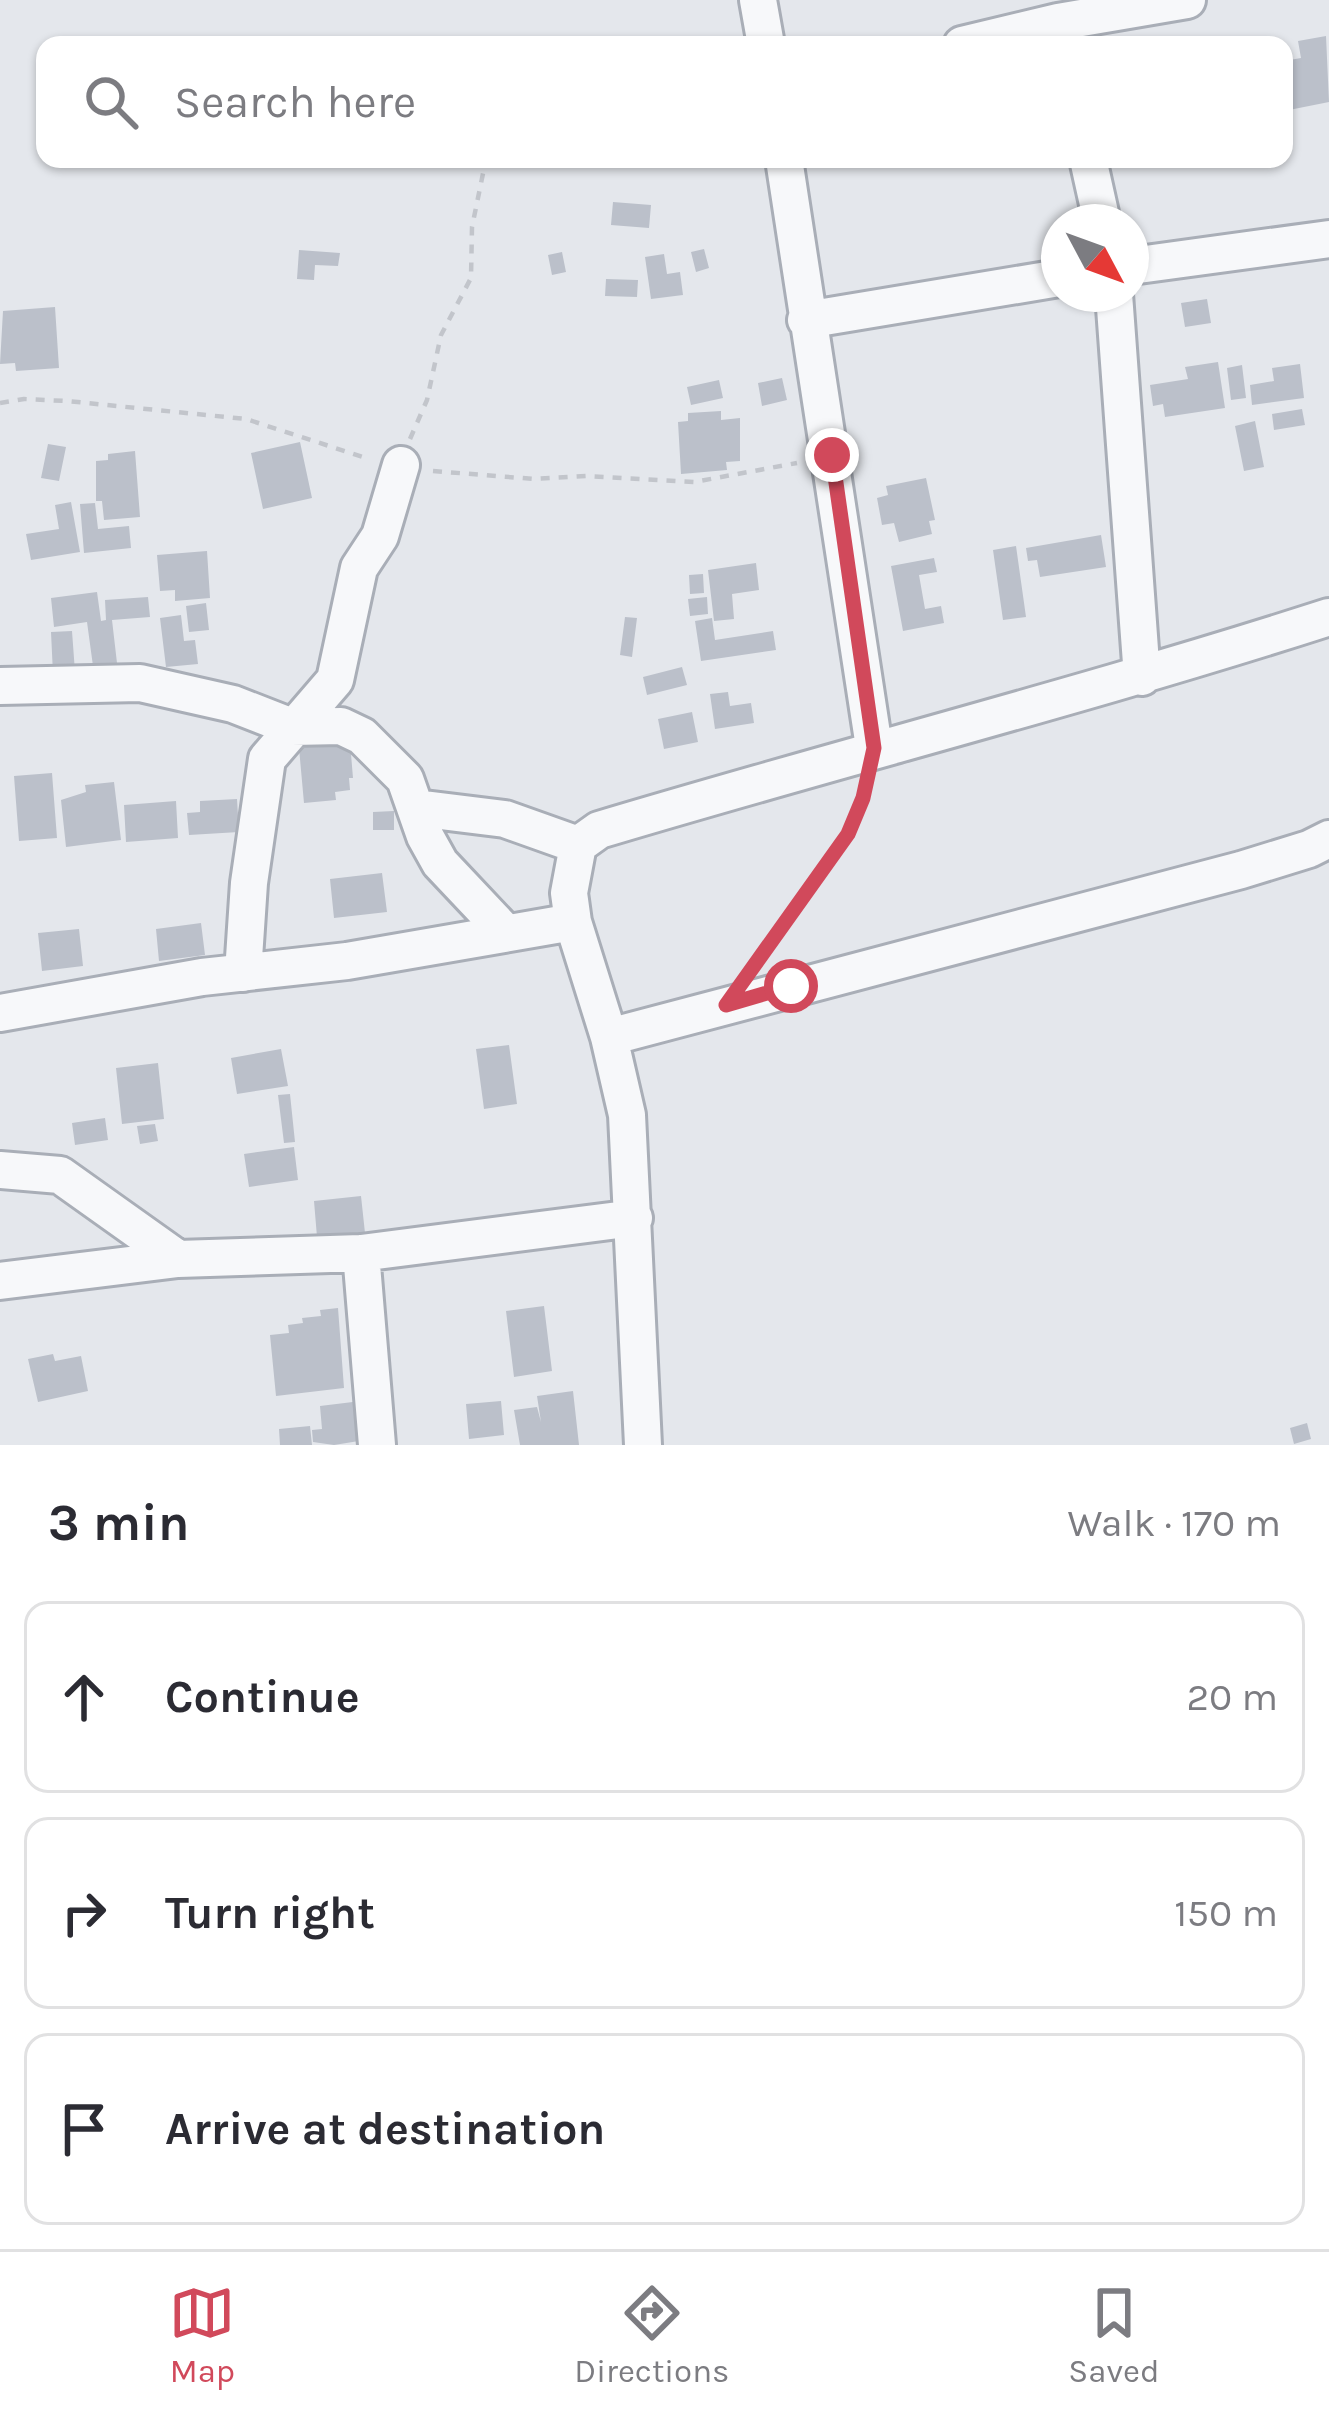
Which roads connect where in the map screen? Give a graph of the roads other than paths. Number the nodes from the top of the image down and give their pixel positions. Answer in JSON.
{"nodes":[{"id":1,"x":758,"y":0,"type":"edge"},
{"id":2,"x":1187,"y":0,"type":"edge"},
{"id":3,"x":1060,"y":22,"type":"edge"},
{"id":4,"x":764,"y":36,"type":"edge"},
{"id":5,"x":1000,"y":36,"type":"edge"},
{"id":6,"x":785,"y":168,"type":"edge"},
{"id":7,"x":1090,"y":168,"type":"edge"},
{"id":8,"x":1098,"y":204,"type":"edge"},
{"id":9,"x":1329,"y":239,"type":"edge"},
{"id":10,"x":1149,"y":264,"type":"edge"},
{"id":11,"x":1041,"y":281,"type":"edge"},
{"id":12,"x":1115,"y":312,"type":"edge"},
{"id":13,"x":806,"y":320,"type":"junction"},
{"id":14,"x":401,"y":465,"type":"road end"},
{"id":15,"x":1329,"y":617,"type":"edge"},
{"id":16,"x":1142,"y":677,"type":"junction"},
{"id":17,"x":0,"y":686,"type":"edge"},
{"id":18,"x":292,"y":727,"type":"junction"},
{"id":19,"x":874,"y":748,"type":"junction"},
{"id":20,"x":416,"y":808,"type":"junction"},
{"id":21,"x":1329,"y":839,"type":"edge"},
{"id":22,"x":578,"y":844,"type":"junction"},
{"id":23,"x":573,"y":922,"type":"junction"},
{"id":24,"x":506,"y":933,"type":"junction"},
{"id":25,"x":243,"y":973,"type":"junction"},
{"id":26,"x":0,"y":1013,"type":"edge"},
{"id":27,"x":609,"y":1037,"type":"junction"},
{"id":28,"x":0,"y":1171,"type":"edge"},
{"id":29,"x":634,"y":1218,"type":"junction"},
{"id":30,"x":361,"y":1253,"type":"junction"},
{"id":31,"x":178,"y":1259,"type":"junction"},
{"id":32,"x":0,"y":1281,"type":"edge"},
{"id":33,"x":377,"y":1445,"type":"edge"},
{"id":34,"x":643,"y":1445,"type":"edge"}],
"edges":[{"from":1,"to":4,"type":"street"},
{"from":2,"to":3,"type":"street"},
{"from":3,"to":5,"type":"street"},
{"from":6,"to":13,"type":"street"},
{"from":7,"to":8,"type":"street"},
{"from":9,"to":10,"type":"street"},
{"from":11,"to":13,"type":"street"},
{"from":12,"to":16,"type":"street"},
{"from":13,"to":19,"type":"street"},
{"from":14,"to":18,"type":"street"},
{"from":15,"to":16,"type":"street"},
{"from":16,"to":19,"type":"street"},
{"from":17,"to":18,"type":"street"},
{"from":18,"to":20,"type":"street"},
{"from":18,"to":25,"type":"street"},
{"from":19,"to":22,"type":"street"},
{"from":20,"to":22,"type":"street"},
{"from":20,"to":24,"type":"street"},
{"from":21,"to":27,"type":"street"},
{"from":22,"to":23,"type":"street"},
{"from":23,"to":24,"type":"street"},
{"from":23,"to":27,"type":"street"},
{"from":24,"to":25,"type":"street"},
{"from":25,"to":26,"type":"street"},
{"from":27,"to":29,"type":"street"},
{"from":28,"to":31,"type":"street"},
{"from":29,"to":30,"type":"street"},
{"from":29,"to":34,"type":"street"},
{"from":30,"to":31,"type":"street"},
{"from":30,"to":33,"type":"street"},
{"from":31,"to":32,"type":"street"}]}
